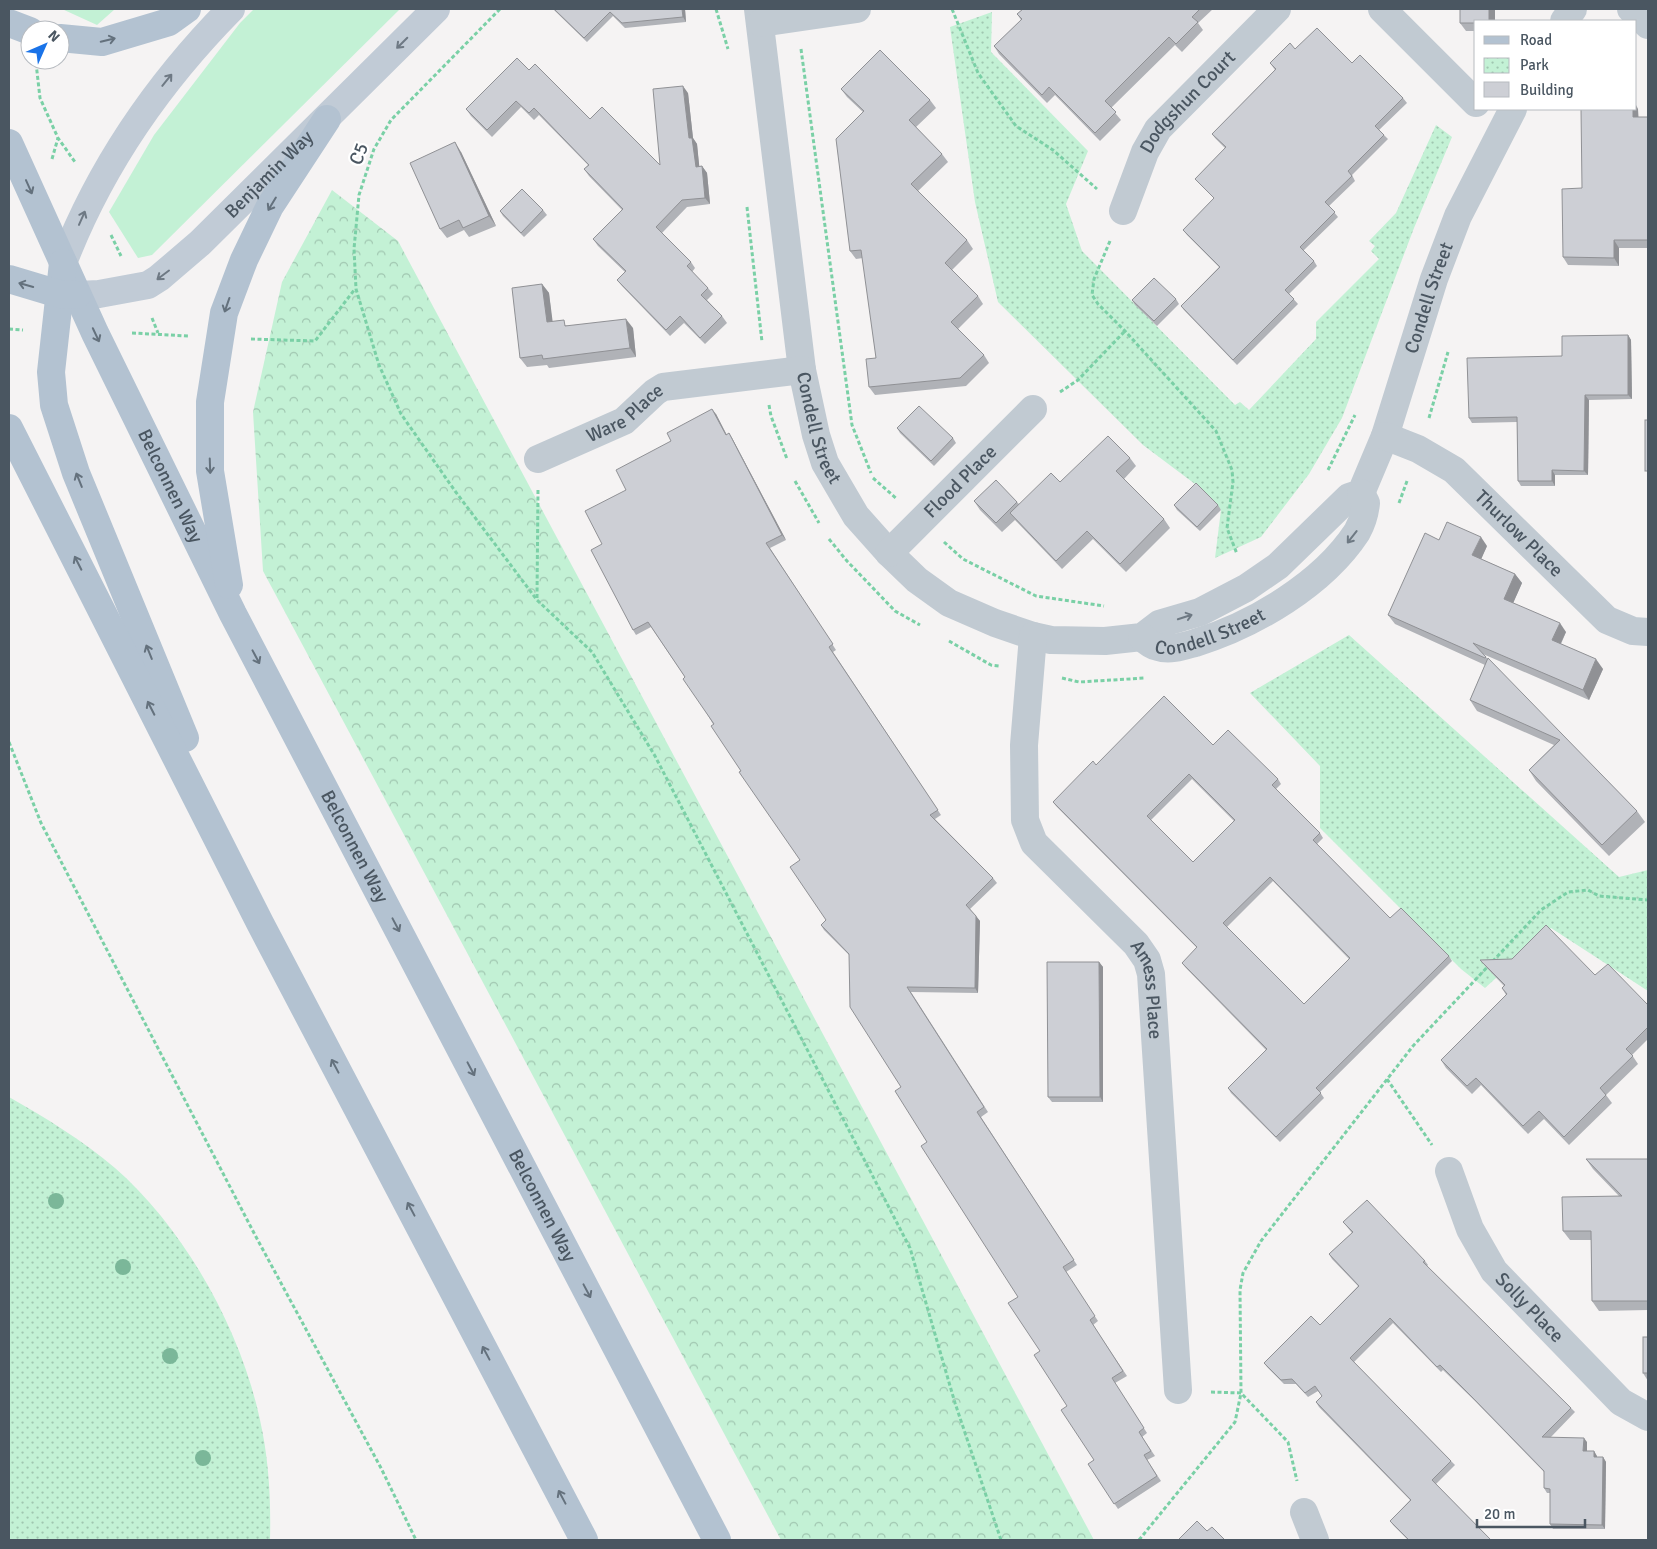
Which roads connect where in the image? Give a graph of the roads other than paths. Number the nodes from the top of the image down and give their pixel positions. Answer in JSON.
{"nodes":[{"id":1,"x":188,"y":9,"type":"edge"},
{"id":2,"x":231,"y":9,"type":"edge"},
{"id":3,"x":436,"y":9,"type":"edge"},
{"id":4,"x":857,"y":9,"type":"edge"},
{"id":5,"x":1277,"y":9,"type":"edge"},
{"id":6,"x":1382,"y":9,"type":"edge"},
{"id":7,"x":1573,"y":9,"type":"edge"},
{"id":8,"x":1630,"y":9,"type":"edge"},
{"id":9,"x":760,"y":16,"type":"edge"},
{"id":10,"x":1565,"y":20,"type":"edge"},
{"id":11,"x":1648,"y":25,"type":"edge"},
{"id":12,"x":70,"y":39,"type":"edge"},
{"id":13,"x":1474,"y":101,"type":"edge"},
{"id":14,"x":1485,"y":110,"type":"edge"},
{"id":15,"x":1507,"y":118,"type":"edge"},
{"id":16,"x":327,"y":119,"type":"junction"},
{"id":17,"x":9,"y":143,"type":"edge"},
{"id":18,"x":1123,"y":211,"type":"road end"},
{"id":19,"x":63,"y":263,"type":"junction"},
{"id":20,"x":9,"y":280,"type":"edge"},
{"id":21,"x":68,"y":295,"type":"junction"},
{"id":22,"x":802,"y":370,"type":"junction"},
{"id":23,"x":1033,"y":409,"type":"road end"},
{"id":24,"x":9,"y":428,"type":"edge"},
{"id":25,"x":1385,"y":436,"type":"junction"},
{"id":26,"x":538,"y":459,"type":"road end"},
{"id":27,"x":1361,"y":493,"type":"junction"},
{"id":28,"x":888,"y":554,"type":"junction"},
{"id":29,"x":233,"y":614,"type":"junction"},
{"id":30,"x":1648,"y":632,"type":"edge"},
{"id":31,"x":1032,"y":636,"type":"junction"},
{"id":32,"x":1142,"y":637,"type":"junction"},
{"id":33,"x":260,"y":924,"type":"junction"},
{"id":34,"x":1449,"y":1171,"type":"road end"},
{"id":35,"x":1178,"y":1390,"type":"road end"},
{"id":36,"x":1648,"y":1416,"type":"edge"},
{"id":37,"x":1304,"y":1512,"type":"road end"},
{"id":38,"x":584,"y":1540,"type":"edge"},
{"id":39,"x":717,"y":1540,"type":"edge"},
{"id":40,"x":1315,"y":1540,"type":"edge"}],
"edges":[{"from":12,"to":1,"type":"main road","one_way":true},
{"from":19,"to":2,"type":"main road","one_way":true},
{"from":3,"to":16,"type":"main road","name":"Benjamin Way","one_way":true},
{"from":4,"to":9,"type":"street"},
{"from":5,"to":18,"type":"street","name":"Dodgshun Court"},
{"from":6,"to":13,"type":"street"},
{"from":7,"to":10,"type":"street"},
{"from":8,"to":11,"type":"street"},
{"from":9,"to":22,"type":"street","name":"Condell Street"},
{"from":14,"to":15,"type":"street"},
{"from":15,"to":25,"type":"street","name":"Condell Street"},
{"from":16,"to":21,"type":"main road","name":"Benjamin Way","one_way":true},
{"from":16,"to":29,"type":"main road","one_way":true},
{"from":17,"to":19,"type":"main road","one_way":true},
{"from":19,"to":21,"type":"main road"},
{"from":21,"to":20,"type":"main road","one_way":true},
{"from":21,"to":29,"type":"main road","name":"Belconnen Way","one_way":true},
{"from":33,"to":21,"type":"main road","one_way":true},
{"from":22,"to":26,"type":"street","name":"Ware Place"},
{"from":22,"to":28,"type":"street","name":"Condell Street"},
{"from":23,"to":28,"type":"street","name":"Flood Place"},
{"from":33,"to":24,"type":"main road","one_way":true},
{"from":25,"to":27,"type":"street","name":"Condell Street"},
{"from":25,"to":30,"type":"street","name":"Thurlow Place"},
{"from":32,"to":27,"type":"street","name":"Condell Street","one_way":true},
{"from":27,"to":32,"type":"street","name":"Condell Street","one_way":true},
{"from":28,"to":31,"type":"street","name":"Condell Street"},
{"from":29,"to":39,"type":"main road","name":"Belconnen Way","one_way":true},
{"from":31,"to":32,"type":"street","name":"Condell Street"},
{"from":31,"to":35,"type":"street","name":"Amess Place"},
{"from":38,"to":33,"type":"main road","one_way":true},
{"from":34,"to":36,"type":"street","name":"Solly Place"},
{"from":37,"to":40,"type":"street"}]}
